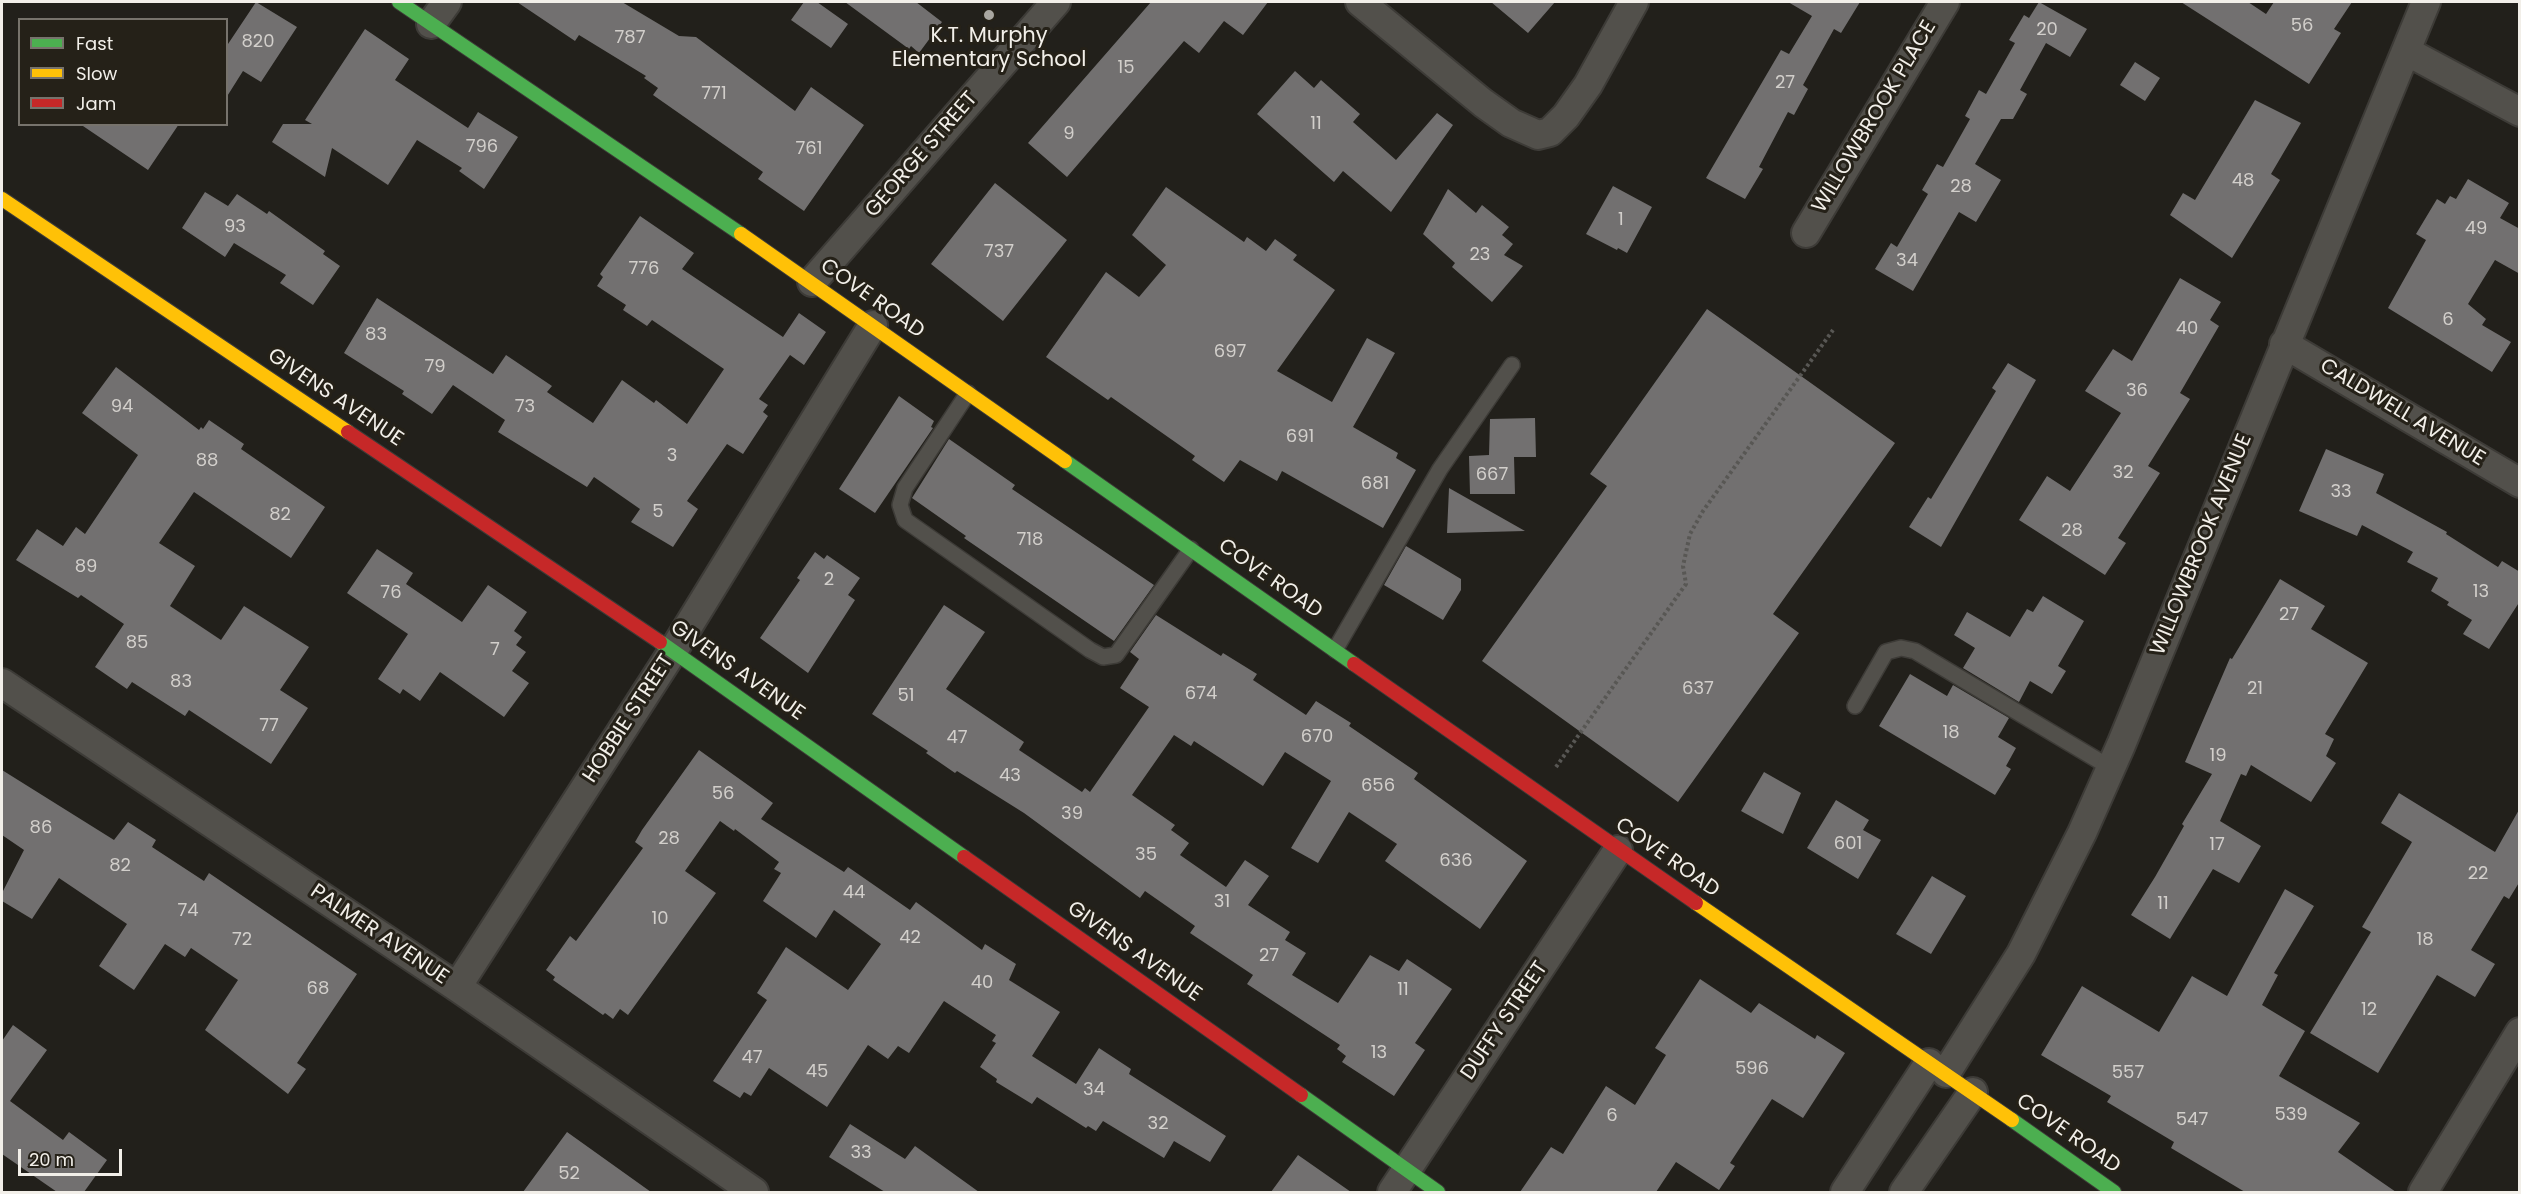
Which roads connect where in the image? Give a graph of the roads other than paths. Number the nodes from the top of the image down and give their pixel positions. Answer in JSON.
{"nodes":[{"id":1,"x":399,"y":2,"type":"edge"},
{"id":2,"x":1056,"y":2,"type":"edge"},
{"id":3,"x":1360,"y":2,"type":"edge"},
{"id":4,"x":1634,"y":2,"type":"edge"},
{"id":5,"x":1944,"y":2,"type":"edge"},
{"id":6,"x":2426,"y":2,"type":"edge"},
{"id":7,"x":439,"y":13,"type":"edge"},
{"id":8,"x":2406,"y":51,"type":"junction"},
{"id":9,"x":2520,"y":112,"type":"edge"},
{"id":10,"x":2,"y":199,"type":"edge"},
{"id":11,"x":1806,"y":233,"type":"dead end"},
{"id":12,"x":812,"y":282,"type":"junction"},
{"id":13,"x":873,"y":326,"type":"junction"},
{"id":14,"x":2284,"y":344,"type":"junction"},
{"id":15,"x":1512,"y":365,"type":"dead end"},
{"id":16,"x":968,"y":393,"type":"junction"},
{"id":17,"x":2520,"y":483,"type":"edge"},
{"id":18,"x":1191,"y":549,"type":"junction"},
{"id":19,"x":1335,"y":650,"type":"junction"},
{"id":20,"x":673,"y":651,"type":"junction"},
{"id":21,"x":2,"y":683,"type":"edge"},
{"id":22,"x":1855,"y":706,"type":"dead end"},
{"id":23,"x":2110,"y":768,"type":"junction"},
{"id":24,"x":1618,"y":850,"type":"junction"},
{"id":25,"x":458,"y":987,"type":"junction"},
{"id":26,"x":2520,"y":1032,"type":"edge"},
{"id":27,"x":1937,"y":1068,"type":"junction"},
{"id":28,"x":1972,"y":1092,"type":"junction"},
{"id":29,"x":1399,"y":1181,"type":"edge"},
{"id":30,"x":754,"y":1192,"type":"edge"},
{"id":31,"x":1438,"y":1192,"type":"edge"},
{"id":32,"x":1845,"y":1192,"type":"edge"},
{"id":33,"x":1904,"y":1192,"type":"edge"},
{"id":34,"x":2114,"y":1192,"type":"edge"},
{"id":35,"x":2423,"y":1192,"type":"edge"}],
"edges":[{"from":1,"to":7,"type":"main road","name":"COVE ROAD"},
{"from":2,"to":12,"type":"street","name":"GEORGE STREET"},
{"from":3,"to":4,"type":"street"},
{"from":5,"to":11,"type":"street","name":"WILLOWBROOK PLACE"},
{"from":6,"to":8,"type":"street","name":"WILLOWBROOK AVENUE"},
{"from":7,"to":12,"type":"main road","name":"COVE ROAD"},
{"from":8,"to":9,"type":"street"},
{"from":8,"to":14,"type":"street","name":"WILLOWBROOK AVENUE"},
{"from":10,"to":20,"type":"main road","name":"GIVENS AVENUE"},
{"from":12,"to":13,"type":"main road","name":"COVE ROAD"},
{"from":13,"to":16,"type":"main road","name":"COVE ROAD"},
{"from":13,"to":20,"type":"street","name":"HOBBIE STREET"},
{"from":14,"to":17,"type":"street","name":"CALDWELL AVENUE"},
{"from":14,"to":23,"type":"street","name":"WILLOWBROOK AVENUE"},
{"from":15,"to":19,"type":"lane"},
{"from":16,"to":18,"type":"main road","name":"COVE ROAD"},
{"from":16,"to":18,"type":"lane"},
{"from":18,"to":19,"type":"main road","name":"COVE ROAD"},
{"from":19,"to":24,"type":"main road","name":"COVE ROAD"},
{"from":20,"to":25,"type":"street","name":"HOBBIE STREET"},
{"from":20,"to":29,"type":"main road","name":"GIVENS AVENUE"},
{"from":21,"to":25,"type":"street","name":"PALMER AVENUE"},
{"from":22,"to":23,"type":"lane"},
{"from":23,"to":27,"type":"street","name":"WILLOWBROOK AVENUE"},
{"from":24,"to":27,"type":"main road","name":"COVE ROAD"},
{"from":24,"to":29,"type":"street","name":"DUFFY STREET"},
{"from":25,"to":30,"type":"street","name":"PALMER AVENUE"},
{"from":26,"to":35,"type":"street"},
{"from":27,"to":28,"type":"main road","name":"COVE ROAD"},
{"from":27,"to":32,"type":"street","name":"WILLOWBROOK AVENUE"},
{"from":28,"to":33,"type":"street"},
{"from":28,"to":34,"type":"main road","name":"COVE ROAD"},
{"from":29,"to":31,"type":"main road","name":"GIVENS AVENUE"}]}
